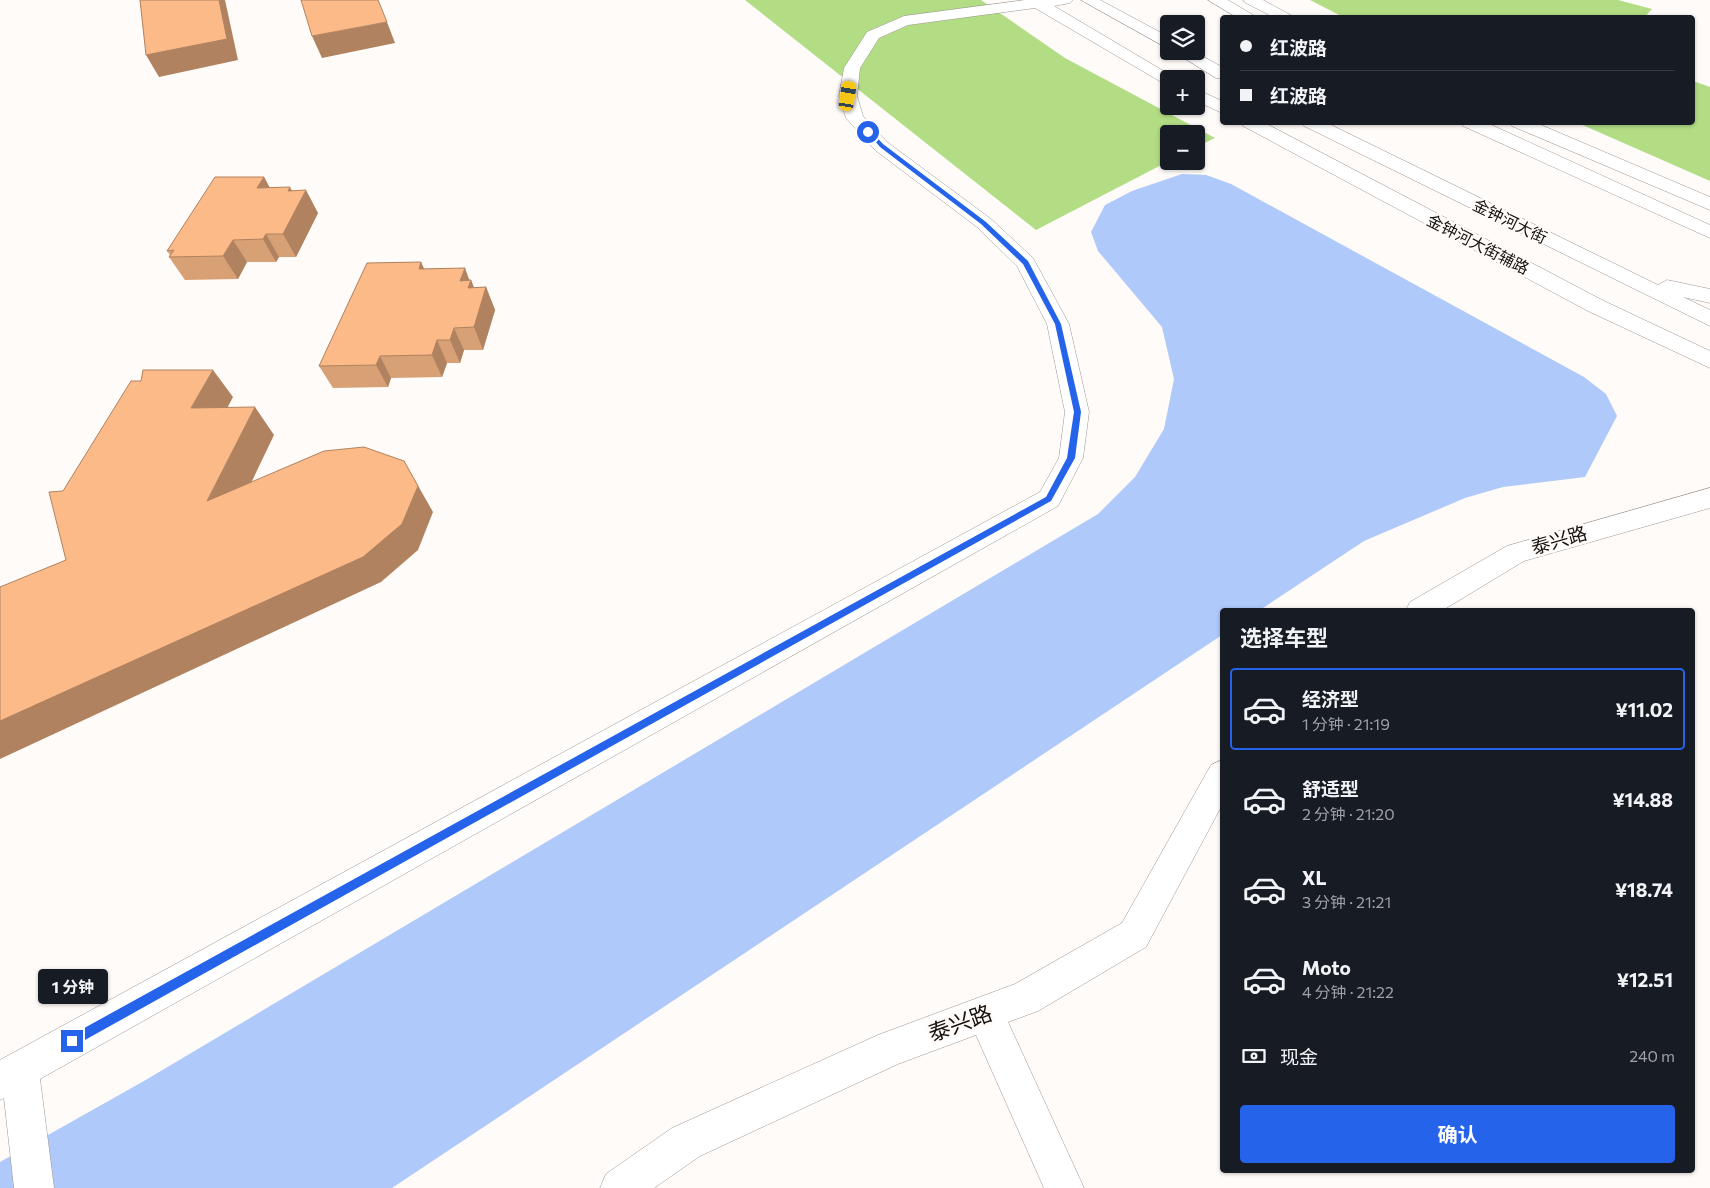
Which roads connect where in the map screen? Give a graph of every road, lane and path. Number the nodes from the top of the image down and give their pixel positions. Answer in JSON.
{"nodes":[{"id":1,"x":1065,"y":0,"type":"edge"},
{"id":2,"x":1089,"y":0,"type":"edge"},
{"id":3,"x":1216,"y":0,"type":"edge"},
{"id":4,"x":1251,"y":0,"type":"edge"},
{"id":5,"x":1036,"y":2,"type":"edge"},
{"id":6,"x":1245,"y":15,"type":"edge"},
{"id":7,"x":1283,"y":15,"type":"edge"},
{"id":8,"x":1160,"y":39,"type":"edge"},
{"id":9,"x":1197,"y":60,"type":"edge"},
{"id":10,"x":1220,"y":73,"type":"edge"},
{"id":11,"x":1160,"y":74,"type":"edge"},
{"id":12,"x":1205,"y":99,"type":"edge"},
{"id":13,"x":1220,"y":107,"type":"edge"},
{"id":14,"x":1255,"y":125,"type":"edge"},
{"id":15,"x":1316,"y":125,"type":"edge"},
{"id":16,"x":1476,"y":125,"type":"edge"},
{"id":17,"x":1525,"y":125,"type":"edge"},
{"id":18,"x":1710,"y":204,"type":"edge"},
{"id":19,"x":1710,"y":232,"type":"edge"},
{"id":20,"x":1602,"y":266,"type":"junction"},
{"id":21,"x":1710,"y":296,"type":"edge"},
{"id":22,"x":1710,"y":319,"type":"edge"},
{"id":23,"x":1710,"y":360,"type":"edge"},
{"id":24,"x":1710,"y":498,"type":"edge"},
{"id":25,"x":1423,"y":608,"type":"edge"},
{"id":26,"x":1220,"y":779,"type":"edge"},
{"id":27,"x":984,"y":1014,"type":"junction"},
{"id":28,"x":10,"y":1075,"type":"edge"},
{"id":29,"x":34,"y":1188,"type":"edge"},
{"id":30,"x":620,"y":1188,"type":"edge"},
{"id":31,"x":1064,"y":1188,"type":"edge"}],
"edges":[{"from":1,"to":5,"type":"street"},
{"from":2,"to":8,"type":"street"},
{"from":3,"to":6,"type":"street"},
{"from":4,"to":7,"type":"street"},
{"from":5,"to":11,"type":"street"},
{"from":5,"to":28,"type":"street"},
{"from":9,"to":10,"type":"street"},
{"from":12,"to":13,"type":"street"},
{"from":14,"to":23,"type":"street","name":"金钟河大街辅路"},
{"from":15,"to":20,"type":"street","name":"金钟河大街"},
{"from":16,"to":19,"type":"street"},
{"from":17,"to":18,"type":"street"},
{"from":20,"to":21,"type":"street"},
{"from":20,"to":22,"type":"street","name":"金钟河大街"},
{"from":24,"to":25,"type":"street","name":"泰兴路"},
{"from":26,"to":27,"type":"street","name":"泰兴路"},
{"from":27,"to":30,"type":"street","name":"泰兴路"},
{"from":27,"to":31,"type":"street"},
{"from":28,"to":29,"type":"street"}]}
